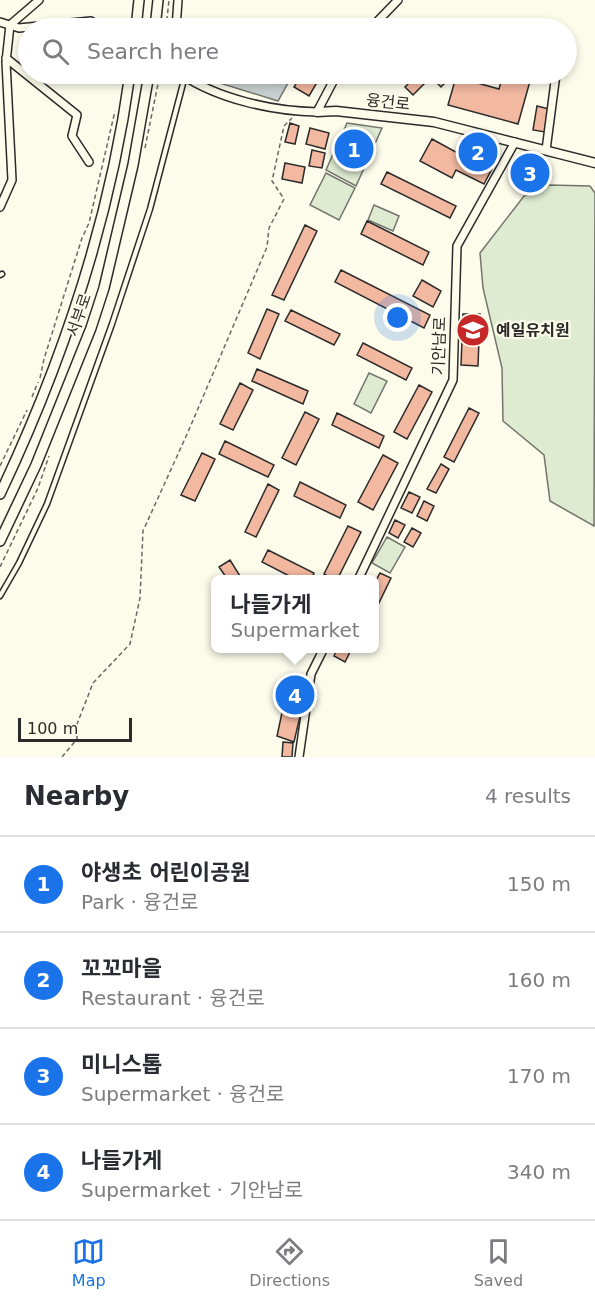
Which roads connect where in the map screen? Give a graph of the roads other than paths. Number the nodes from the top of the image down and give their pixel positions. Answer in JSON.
{"nodes":[{"id":1,"x":39,"y":0,"type":"edge"},
{"id":2,"x":139,"y":0,"type":"edge"},
{"id":3,"x":158,"y":0,"type":"edge"},
{"id":4,"x":178,"y":0,"type":"edge"},
{"id":5,"x":398,"y":0,"type":"edge"},
{"id":6,"x":18,"y":18,"type":"edge"},
{"id":7,"x":18,"y":18,"type":"edge"},
{"id":8,"x":137,"y":18,"type":"edge"},
{"id":9,"x":156,"y":18,"type":"edge"},
{"id":10,"x":177,"y":18,"type":"edge"},
{"id":11,"x":380,"y":18,"type":"edge"},
{"id":12,"x":0,"y":22,"type":"edge"},
{"id":13,"x":10,"y":25,"type":"junction"},
{"id":14,"x":18,"y":28,"type":"edge"},
{"id":15,"x":6,"y":58,"type":"junction"},
{"id":16,"x":18,"y":68,"type":"edge"},
{"id":17,"x":38,"y":84,"type":"edge"},
{"id":18,"x":128,"y":84,"type":"edge"},
{"id":19,"x":151,"y":84,"type":"edge"},
{"id":20,"x":181,"y":84,"type":"edge"},
{"id":21,"x":199,"y":84,"type":"edge"},
{"id":22,"x":332,"y":84,"type":"edge"},
{"id":23,"x":555,"y":84,"type":"edge"},
{"id":24,"x":317,"y":112,"type":"junction"},
{"id":25,"x":515,"y":142,"type":"junction"},
{"id":26,"x":546,"y":150,"type":"junction"},
{"id":27,"x":89,"y":162,"type":"dead end"},
{"id":28,"x":595,"y":163,"type":"edge"},
{"id":29,"x":0,"y":207,"type":"edge"},
{"id":30,"x":0,"y":494,"type":"edge"},
{"id":31,"x":0,"y":541,"type":"edge"},
{"id":32,"x":360,"y":575,"type":"edge"},
{"id":33,"x":0,"y":596,"type":"edge"},
{"id":34,"x":322,"y":653,"type":"edge"},
{"id":35,"x":299,"y":757,"type":"edge"}],
"edges":[{"from":1,"to":6,"type":"street"},
{"from":2,"to":8,"type":"main road"},
{"from":3,"to":9,"type":"main road"},
{"from":4,"to":10,"type":"street"},
{"from":5,"to":11,"type":"street"},
{"from":7,"to":13,"type":"street"},
{"from":12,"to":13,"type":"street"},
{"from":13,"to":14,"type":"street"},
{"from":13,"to":15,"type":"street"},
{"from":15,"to":16,"type":"street"},
{"from":15,"to":29,"type":"street"},
{"from":17,"to":27,"type":"street"},
{"from":18,"to":30,"type":"main road","name":"서부로"},
{"from":19,"to":31,"type":"main road","name":"서부로"},
{"from":20,"to":33,"type":"lane"},
{"from":21,"to":24,"type":"street","name":"융건로"},
{"from":22,"to":24,"type":"street"},
{"from":23,"to":26,"type":"street"},
{"from":24,"to":25,"type":"street","name":"융건로"},
{"from":25,"to":26,"type":"street","name":"융건로"},
{"from":25,"to":32,"type":"street","name":"기안남로"},
{"from":26,"to":28,"type":"street","name":"융건로"},
{"from":34,"to":35,"type":"street"}]}
